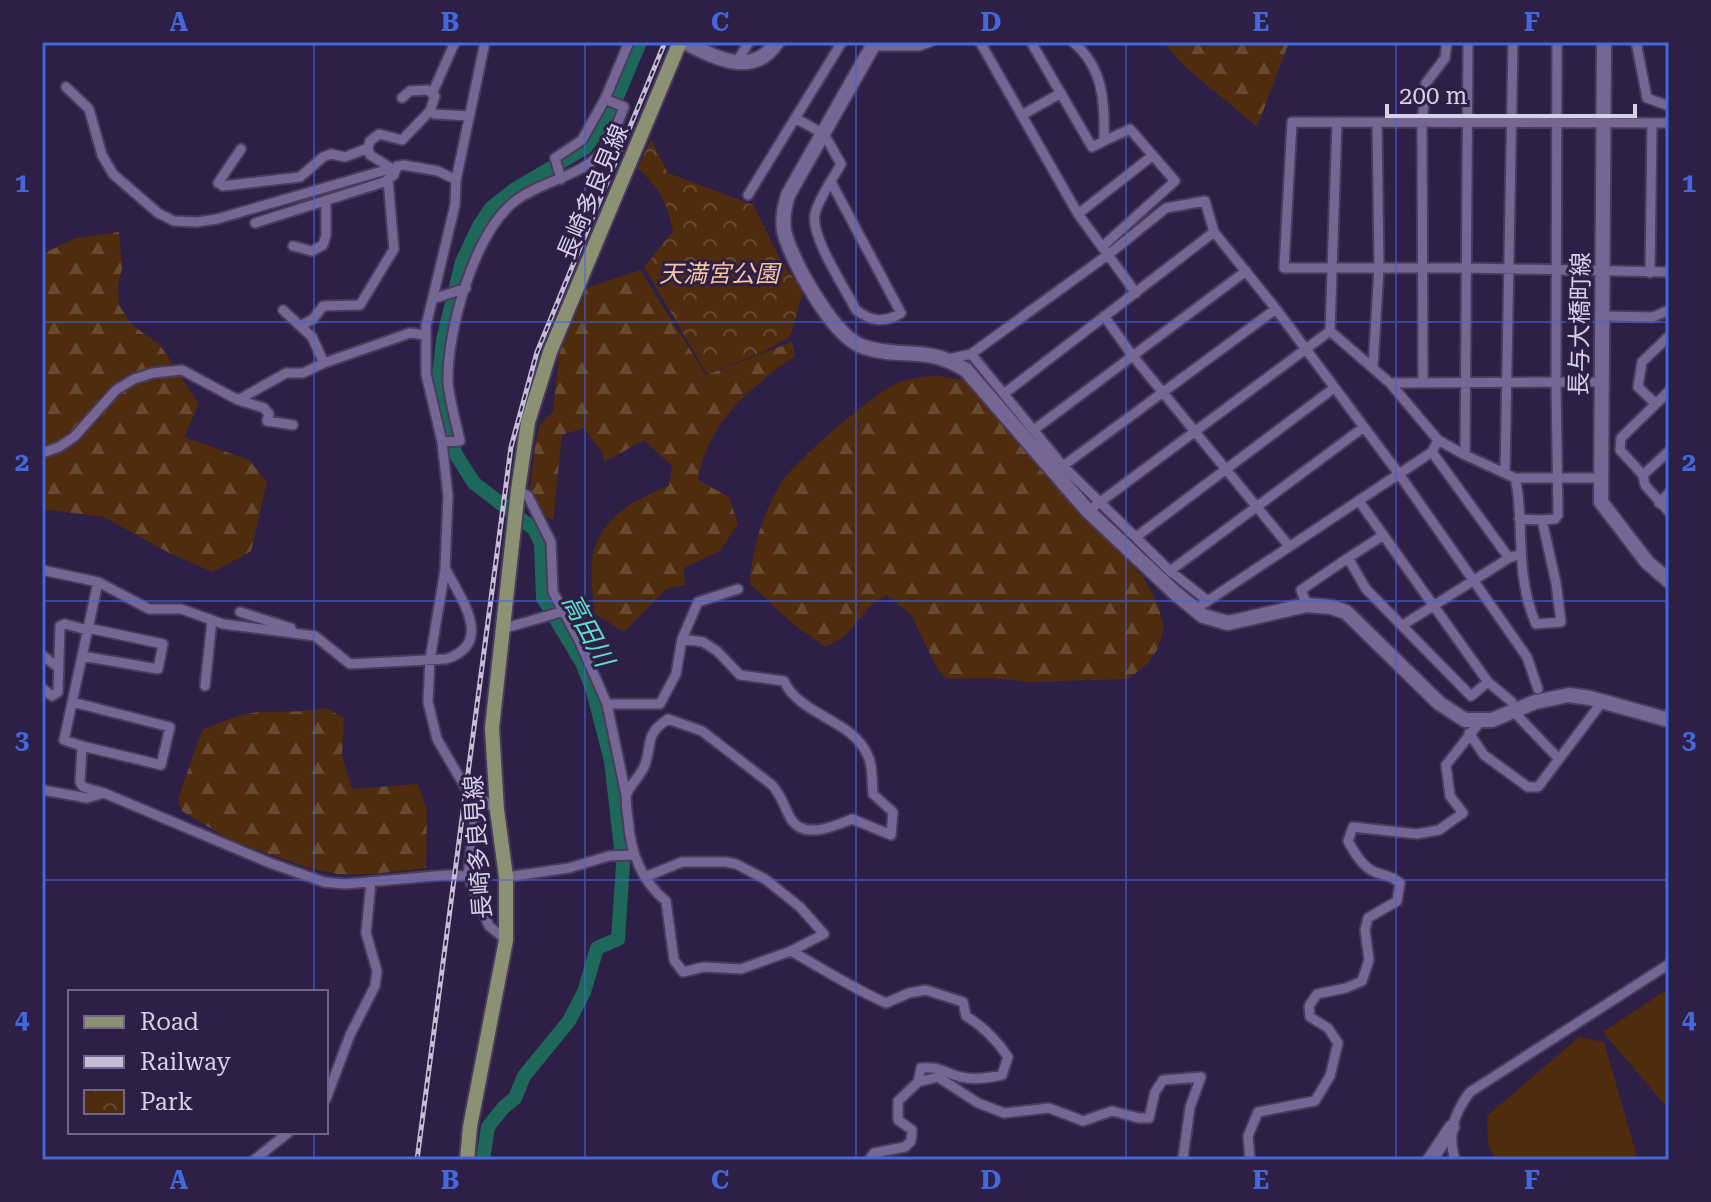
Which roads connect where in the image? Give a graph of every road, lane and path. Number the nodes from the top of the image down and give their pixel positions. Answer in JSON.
{"nodes":[{"id":1,"x":455,"y":42,"type":"edge"},
{"id":2,"x":485,"y":42,"type":"edge"},
{"id":3,"x":629,"y":42,"type":"edge"},
{"id":4,"x":682,"y":42,"type":"edge"},
{"id":5,"x":749,"y":42,"type":"edge"},
{"id":6,"x":777,"y":42,"type":"edge"},
{"id":7,"x":842,"y":42,"type":"edge"},
{"id":8,"x":930,"y":42,"type":"edge"},
{"id":9,"x":1031,"y":42,"type":"edge"},
{"id":10,"x":1073,"y":42,"type":"edge"},
{"id":11,"x":1447,"y":42,"type":"edge"},
{"id":12,"x":1468,"y":42,"type":"edge"},
{"id":13,"x":1513,"y":42,"type":"edge"},
{"id":14,"x":1557,"y":42,"type":"edge"},
{"id":15,"x":1604,"y":42,"type":"edge"},
{"id":16,"x":1636,"y":42,"type":"edge"},
{"id":17,"x":1643,"y":42,"type":"edge"},
{"id":18,"x":983,"y":43,"type":"edge"},
{"id":19,"x":875,"y":44,"type":"edge"},
{"id":20,"x":1638,"y":55,"type":"junction"},
{"id":21,"x":736,"y":63,"type":"junction"},
{"id":22,"x":66,"y":87,"type":"dead end"},
{"id":23,"x":1061,"y":93,"type":"junction"},
{"id":24,"x":432,"y":94,"type":"junction"},
{"id":25,"x":402,"y":98,"type":"dead end"},
{"id":26,"x":605,"y":99,"type":"junction"},
{"id":27,"x":1668,"y":103,"type":"edge"},
{"id":28,"x":430,"y":111,"type":"junction"},
{"id":29,"x":1022,"y":115,"type":"junction"},
{"id":30,"x":469,"y":116,"type":"junction"},
{"id":31,"x":795,"y":118,"type":"junction"},
{"id":32,"x":1337,"y":122,"type":"junction"},
{"id":33,"x":1377,"y":122,"type":"junction"},
{"id":34,"x":1466,"y":122,"type":"junction"},
{"id":35,"x":1422,"y":123,"type":"junction"},
{"id":36,"x":1511,"y":123,"type":"junction"},
{"id":37,"x":1652,"y":123,"type":"junction"},
{"id":38,"x":1669,"y":123,"type":"edge"},
{"id":39,"x":1557,"y":124,"type":"junction"},
{"id":40,"x":1603,"y":124,"type":"junction"},
{"id":41,"x":824,"y":134,"type":"junction"},
{"id":42,"x":1104,"y":141,"type":"junction"},
{"id":43,"x":368,"y":148,"type":"junction"},
{"id":44,"x":241,"y":149,"type":"dead end"},
{"id":45,"x":1152,"y":156,"type":"junction"},
{"id":46,"x":394,"y":167,"type":"junction"},
{"id":47,"x":388,"y":179,"type":"junction"},
{"id":48,"x":561,"y":179,"type":"junction"},
{"id":49,"x":456,"y":180,"type":"junction"},
{"id":50,"x":831,"y":182,"type":"junction"},
{"id":51,"x":748,"y":195,"type":"dead end"},
{"id":52,"x":326,"y":201,"type":"junction"},
{"id":53,"x":1078,"y":214,"type":"junction"},
{"id":54,"x":255,"y":223,"type":"dead end"},
{"id":55,"x":1214,"y":232,"type":"junction"},
{"id":56,"x":293,"y":246,"type":"dead end"},
{"id":57,"x":1106,"y":250,"type":"junction"},
{"id":58,"x":1332,"y":267,"type":"junction"},
{"id":59,"x":1379,"y":268,"type":"junction"},
{"id":60,"x":1422,"y":268,"type":"junction"},
{"id":61,"x":1468,"y":268,"type":"junction"},
{"id":62,"x":1508,"y":269,"type":"junction"},
{"id":63,"x":1603,"y":269,"type":"junction"},
{"id":64,"x":1246,"y":271,"type":"junction"},
{"id":65,"x":1557,"y":271,"type":"junction"},
{"id":66,"x":1669,"y":272,"type":"edge"},
{"id":67,"x":1650,"y":273,"type":"junction"},
{"id":68,"x":466,"y":288,"type":"junction"},
{"id":69,"x":1136,"y":293,"type":"junction"},
{"id":70,"x":433,"y":299,"type":"junction"},
{"id":71,"x":1276,"y":309,"type":"junction"},
{"id":72,"x":283,"y":310,"type":"dead end"},
{"id":73,"x":1669,"y":310,"type":"edge"},
{"id":74,"x":1104,"y":316,"type":"junction"},
{"id":75,"x":1603,"y":316,"type":"junction"},
{"id":76,"x":302,"y":325,"type":"junction"},
{"id":77,"x":1330,"y":331,"type":"junction"},
{"id":78,"x":426,"y":335,"type":"junction"},
{"id":79,"x":1669,"y":336,"type":"edge"},
{"id":80,"x":1305,"y":349,"type":"junction"},
{"id":81,"x":971,"y":354,"type":"junction"},
{"id":82,"x":1132,"y":355,"type":"junction"},
{"id":83,"x":948,"y":359,"type":"junction"},
{"id":84,"x":324,"y":363,"type":"junction"},
{"id":85,"x":1373,"y":367,"type":"junction"},
{"id":86,"x":1467,"y":380,"type":"junction"},
{"id":87,"x":1506,"y":381,"type":"junction"},
{"id":88,"x":1423,"y":382,"type":"junction"},
{"id":89,"x":1556,"y":382,"type":"junction"},
{"id":90,"x":1602,"y":382,"type":"junction"},
{"id":91,"x":1390,"y":383,"type":"junction"},
{"id":92,"x":1334,"y":388,"type":"junction"},
{"id":93,"x":1669,"y":391,"type":"edge"},
{"id":94,"x":1162,"y":392,"type":"junction"},
{"id":95,"x":1005,"y":393,"type":"junction"},
{"id":96,"x":238,"y":400,"type":"junction"},
{"id":97,"x":1656,"y":404,"type":"junction"},
{"id":98,"x":293,"y":425,"type":"dead end"},
{"id":99,"x":1364,"y":427,"type":"junction"},
{"id":100,"x":1035,"y":429,"type":"junction"},
{"id":101,"x":1194,"y":432,"type":"junction"},
{"id":102,"x":1438,"y":440,"type":"junction"},
{"id":103,"x":444,"y":443,"type":"junction"},
{"id":104,"x":1669,"y":451,"type":"edge"},
{"id":105,"x":1432,"y":452,"type":"junction"},
{"id":106,"x":42,"y":453,"type":"edge"},
{"id":107,"x":1465,"y":455,"type":"junction"},
{"id":108,"x":1063,"y":466,"type":"junction"},
{"id":109,"x":1226,"y":469,"type":"junction"},
{"id":110,"x":1399,"y":474,"type":"junction"},
{"id":111,"x":1643,"y":475,"type":"junction"},
{"id":112,"x":1510,"y":476,"type":"junction"},
{"id":113,"x":1557,"y":477,"type":"junction"},
{"id":114,"x":1600,"y":478,"type":"junction"},
{"id":115,"x":1669,"y":493,"type":"edge"},
{"id":116,"x":517,"y":496,"type":"junction"},
{"id":117,"x":1359,"y":501,"type":"junction"},
{"id":118,"x":1659,"y":503,"type":"junction"},
{"id":119,"x":1094,"y":506,"type":"junction"},
{"id":120,"x":1258,"y":507,"type":"junction"},
{"id":121,"x":1669,"y":512,"type":"edge"},
{"id":122,"x":1519,"y":519,"type":"junction"},
{"id":123,"x":1542,"y":520,"type":"junction"},
{"id":124,"x":1382,"y":536,"type":"junction"},
{"id":125,"x":1136,"y":537,"type":"junction"},
{"id":126,"x":1289,"y":546,"type":"junction"},
{"id":127,"x":1521,"y":554,"type":"junction"},
{"id":128,"x":1348,"y":558,"type":"junction"},
{"id":129,"x":1509,"y":558,"type":"junction"},
{"id":130,"x":445,"y":568,"type":"junction"},
{"id":131,"x":42,"y":570,"type":"edge"},
{"id":132,"x":1170,"y":571,"type":"junction"},
{"id":133,"x":1472,"y":579,"type":"junction"},
{"id":134,"x":1669,"y":581,"type":"edge"},
{"id":135,"x":98,"y":582,"type":"junction"},
{"id":136,"x":738,"y":589,"type":"dead end"},
{"id":137,"x":1208,"y":601,"type":"junction"},
{"id":138,"x":1307,"y":605,"type":"junction"},
{"id":139,"x":1433,"y":607,"type":"junction"},
{"id":140,"x":1194,"y":609,"type":"junction"},
{"id":141,"x":240,"y":612,"type":"dead end"},
{"id":142,"x":561,"y":612,"type":"junction"},
{"id":143,"x":212,"y":620,"type":"junction"},
{"id":144,"x":1403,"y":625,"type":"junction"},
{"id":145,"x":88,"y":629,"type":"junction"},
{"id":146,"x":502,"y":629,"type":"junction"},
{"id":147,"x":290,"y":633,"type":"junction"},
{"id":148,"x":682,"y":639,"type":"junction"},
{"id":149,"x":42,"y":655,"type":"edge"},
{"id":150,"x":82,"y":656,"type":"junction"},
{"id":151,"x":430,"y":659,"type":"junction"},
{"id":152,"x":59,"y":668,"type":"junction"},
{"id":153,"x":1488,"y":682,"type":"junction"},
{"id":154,"x":205,"y":686,"type":"dead end"},
{"id":155,"x":42,"y":688,"type":"edge"},
{"id":156,"x":1538,"y":689,"type":"dead end"},
{"id":157,"x":72,"y":702,"type":"junction"},
{"id":158,"x":1602,"y":702,"type":"junction"},
{"id":159,"x":607,"y":704,"type":"junction"},
{"id":160,"x":1513,"y":706,"type":"junction"},
{"id":161,"x":1669,"y":720,"type":"edge"},
{"id":162,"x":1474,"y":728,"type":"junction"},
{"id":163,"x":82,"y":746,"type":"junction"},
{"id":164,"x":1559,"y":759,"type":"junction"},
{"id":165,"x":42,"y":790,"type":"edge"},
{"id":166,"x":104,"y":793,"type":"junction"},
{"id":167,"x":626,"y":795,"type":"junction"},
{"id":168,"x":477,"y":796,"type":"junction"},
{"id":169,"x":497,"y":810,"type":"junction"},
{"id":170,"x":631,"y":855,"type":"junction"},
{"id":171,"x":468,"y":876,"type":"junction"},
{"id":172,"x":506,"y":877,"type":"junction"},
{"id":173,"x":645,"y":877,"type":"junction"},
{"id":174,"x":371,"y":882,"type":"junction"},
{"id":175,"x":506,"y":940,"type":"junction"},
{"id":176,"x":791,"y":951,"type":"junction"},
{"id":177,"x":1669,"y":964,"type":"edge"},
{"id":178,"x":918,"y":1082,"type":"junction"},
{"id":179,"x":328,"y":1094,"type":"edge"},
{"id":180,"x":1452,"y":1127,"type":"junction"},
{"id":181,"x":286,"y":1134,"type":"edge"},
{"id":182,"x":254,"y":1160,"type":"edge"},
{"id":183,"x":467,"y":1160,"type":"edge"},
{"id":184,"x":869,"y":1160,"type":"edge"},
{"id":185,"x":1185,"y":1160,"type":"edge"},
{"id":186,"x":1250,"y":1160,"type":"edge"},
{"id":187,"x":1430,"y":1160,"type":"edge"},
{"id":188,"x":1455,"y":1160,"type":"edge"}],
"edges":[{"from":1,"to":24,"type":"street"},
{"from":2,"to":30,"type":"street"},
{"from":3,"to":26,"type":"street"},
{"from":4,"to":21,"type":"street"},
{"from":4,"to":116,"type":"main road","name":"長崎多良見線"},
{"from":5,"to":21,"type":"street"},
{"from":6,"to":21,"type":"street"},
{"from":7,"to":31,"type":"street"},
{"from":8,"to":19,"type":"street"},
{"from":9,"to":23,"type":"street"},
{"from":10,"to":42,"type":"street"},
{"from":11,"to":35,"type":"street"},
{"from":12,"to":34,"type":"street"},
{"from":13,"to":36,"type":"street"},
{"from":14,"to":39,"type":"street"},
{"from":15,"to":40,"type":"street","name":"長与大橋町線"},
{"from":16,"to":20,"type":"street"},
{"from":17,"to":20,"type":"street"},
{"from":18,"to":29,"type":"street"},
{"from":19,"to":41,"type":"street"},
{"from":20,"to":27,"type":"street"},
{"from":22,"to":46,"type":"street"},
{"from":23,"to":29,"type":"street"},
{"from":23,"to":42,"type":"street"},
{"from":24,"to":25,"type":"street"},
{"from":24,"to":28,"type":"street"},
{"from":26,"to":48,"type":"street"},
{"from":26,"to":48,"type":"street"},
{"from":28,"to":30,"type":"street"},
{"from":28,"to":43,"type":"street"},
{"from":29,"to":53,"type":"street"},
{"from":30,"to":49,"type":"street"},
{"from":31,"to":41,"type":"street"},
{"from":31,"to":51,"type":"street"},
{"from":32,"to":33,"type":"street"},
{"from":32,"to":58,"type":"street"},
{"from":32,"to":58,"type":"street"},
{"from":33,"to":35,"type":"street"},
{"from":33,"to":59,"type":"street"},
{"from":34,"to":35,"type":"street"},
{"from":34,"to":36,"type":"street"},
{"from":34,"to":61,"type":"street"},
{"from":35,"to":60,"type":"street"},
{"from":36,"to":39,"type":"street"},
{"from":36,"to":62,"type":"street"},
{"from":37,"to":38,"type":"street"},
{"from":37,"to":40,"type":"street"},
{"from":37,"to":67,"type":"street"},
{"from":39,"to":40,"type":"street"},
{"from":39,"to":65,"type":"street"},
{"from":40,"to":63,"type":"street","name":"長与大橋町線"},
{"from":41,"to":50,"type":"street"},
{"from":41,"to":83,"type":"street"},
{"from":42,"to":45,"type":"street"},
{"from":43,"to":44,"type":"street"},
{"from":43,"to":46,"type":"street"},
{"from":45,"to":53,"type":"street"},
{"from":45,"to":57,"type":"street"},
{"from":46,"to":47,"type":"street"},
{"from":46,"to":49,"type":"street"},
{"from":47,"to":52,"type":"street"},
{"from":47,"to":76,"type":"street"},
{"from":48,"to":68,"type":"street"},
{"from":49,"to":70,"type":"street"},
{"from":50,"to":50,"type":"street"},
{"from":52,"to":54,"type":"street"},
{"from":52,"to":56,"type":"street"},
{"from":53,"to":57,"type":"street"},
{"from":55,"to":57,"type":"street"},
{"from":55,"to":64,"type":"street"},
{"from":55,"to":69,"type":"street"},
{"from":57,"to":69,"type":"street"},
{"from":57,"to":81,"type":"street"},
{"from":58,"to":59,"type":"street"},
{"from":58,"to":77,"type":"street"},
{"from":59,"to":60,"type":"street"},
{"from":59,"to":85,"type":"street"},
{"from":60,"to":61,"type":"street"},
{"from":60,"to":88,"type":"street"},
{"from":61,"to":62,"type":"street"},
{"from":61,"to":86,"type":"street"},
{"from":62,"to":65,"type":"street"},
{"from":62,"to":87,"type":"street"},
{"from":63,"to":65,"type":"street"},
{"from":63,"to":67,"type":"street"},
{"from":63,"to":75,"type":"street","name":"長与大橋町線"},
{"from":64,"to":71,"type":"street"},
{"from":64,"to":82,"type":"street"},
{"from":65,"to":89,"type":"street"},
{"from":66,"to":67,"type":"street"},
{"from":68,"to":70,"type":"street"},
{"from":68,"to":103,"type":"street"},
{"from":69,"to":74,"type":"street"},
{"from":70,"to":78,"type":"street"},
{"from":71,"to":80,"type":"street"},
{"from":71,"to":94,"type":"street"},
{"from":72,"to":76,"type":"street"},
{"from":73,"to":75,"type":"street"},
{"from":74,"to":82,"type":"street"},
{"from":74,"to":95,"type":"street"},
{"from":75,"to":90,"type":"street","name":"長与大橋町線"},
{"from":76,"to":84,"type":"street"},
{"from":77,"to":80,"type":"street"},
{"from":77,"to":85,"type":"street"},
{"from":78,"to":84,"type":"street"},
{"from":78,"to":103,"type":"street"},
{"from":79,"to":97,"type":"street"},
{"from":80,"to":92,"type":"street"},
{"from":80,"to":101,"type":"street"},
{"from":81,"to":83,"type":"street"},
{"from":81,"to":95,"type":"street"},
{"from":82,"to":94,"type":"street"},
{"from":82,"to":100,"type":"street"},
{"from":83,"to":119,"type":"street"},
{"from":84,"to":96,"type":"street"},
{"from":85,"to":91,"type":"street"},
{"from":86,"to":87,"type":"street"},
{"from":86,"to":88,"type":"street"},
{"from":86,"to":107,"type":"street"},
{"from":87,"to":89,"type":"street"},
{"from":87,"to":112,"type":"street"},
{"from":88,"to":91,"type":"street"},
{"from":89,"to":90,"type":"street"},
{"from":89,"to":113,"type":"street"},
{"from":90,"to":114,"type":"street","name":"長与大橋町線"},
{"from":91,"to":102,"type":"street"},
{"from":92,"to":99,"type":"street"},
{"from":92,"to":109,"type":"street"},
{"from":93,"to":97,"type":"street"},
{"from":94,"to":101,"type":"street"},
{"from":94,"to":108,"type":"street"},
{"from":95,"to":100,"type":"street"},
{"from":96,"to":98,"type":"street"},
{"from":96,"to":106,"type":"street"},
{"from":97,"to":111,"type":"street"},
{"from":99,"to":110,"type":"street"},
{"from":99,"to":120,"type":"street"},
{"from":100,"to":108,"type":"street"},
{"from":101,"to":109,"type":"street"},
{"from":101,"to":119,"type":"street"},
{"from":102,"to":105,"type":"street"},
{"from":102,"to":107,"type":"street"},
{"from":103,"to":130,"type":"street"},
{"from":104,"to":111,"type":"street"},
{"from":105,"to":110,"type":"street"},
{"from":105,"to":129,"type":"street"},
{"from":107,"to":112,"type":"street"},
{"from":108,"to":119,"type":"street"},
{"from":109,"to":120,"type":"street"},
{"from":109,"to":125,"type":"street"},
{"from":110,"to":117,"type":"street"},
{"from":110,"to":133,"type":"street"},
{"from":111,"to":118,"type":"street"},
{"from":112,"to":113,"type":"street"},
{"from":112,"to":122,"type":"street"},
{"from":113,"to":114,"type":"street"},
{"from":113,"to":123,"type":"street"},
{"from":114,"to":134,"type":"street","name":"長与大橋町線"},
{"from":115,"to":118,"type":"street"},
{"from":116,"to":142,"type":"street"},
{"from":116,"to":146,"type":"main road","name":"長崎多良見線"},
{"from":117,"to":124,"type":"street"},
{"from":117,"to":126,"type":"street"},
{"from":118,"to":121,"type":"street"},
{"from":119,"to":125,"type":"street"},
{"from":119,"to":140,"type":"street"},
{"from":120,"to":126,"type":"street"},
{"from":120,"to":132,"type":"street"},
{"from":122,"to":123,"type":"street"},
{"from":122,"to":127,"type":"street"},
{"from":123,"to":127,"type":"street"},
{"from":124,"to":128,"type":"street"},
{"from":124,"to":139,"type":"street"},
{"from":125,"to":132,"type":"street"},
{"from":126,"to":137,"type":"street"},
{"from":127,"to":129,"type":"street"},
{"from":128,"to":138,"type":"street"},
{"from":128,"to":144,"type":"street"},
{"from":129,"to":133,"type":"street"},
{"from":130,"to":151,"type":"street"},
{"from":130,"to":151,"type":"street"},
{"from":131,"to":135,"type":"street"},
{"from":132,"to":137,"type":"street"},
{"from":133,"to":139,"type":"street"},
{"from":133,"to":156,"type":"street"},
{"from":135,"to":143,"type":"street"},
{"from":135,"to":145,"type":"street"},
{"from":136,"to":148,"type":"street"},
{"from":137,"to":140,"type":"street"},
{"from":138,"to":140,"type":"street"},
{"from":138,"to":162,"type":"street"},
{"from":139,"to":144,"type":"street"},
{"from":139,"to":153,"type":"street"},
{"from":141,"to":147,"type":"street"},
{"from":142,"to":146,"type":"street"},
{"from":142,"to":159,"type":"street"},
{"from":143,"to":147,"type":"street"},
{"from":143,"to":154,"type":"street"},
{"from":144,"to":153,"type":"street"},
{"from":145,"to":150,"type":"street"},
{"from":145,"to":150,"type":"street"},
{"from":145,"to":152,"type":"street"},
{"from":146,"to":169,"type":"main road","name":"長崎多良見線"},
{"from":147,"to":151,"type":"street"},
{"from":148,"to":159,"type":"street"},
{"from":148,"to":167,"type":"street"},
{"from":149,"to":152,"type":"street"},
{"from":150,"to":157,"type":"street"},
{"from":151,"to":168,"type":"street"},
{"from":152,"to":155,"type":"street"},
{"from":153,"to":160,"type":"street"},
{"from":157,"to":163,"type":"street"},
{"from":157,"to":163,"type":"street"},
{"from":158,"to":160,"type":"street"},
{"from":158,"to":161,"type":"street"},
{"from":158,"to":164,"type":"street"},
{"from":159,"to":167,"type":"street"},
{"from":160,"to":162,"type":"street"},
{"from":160,"to":164,"type":"street"},
{"from":162,"to":164,"type":"street"},
{"from":162,"to":186,"type":"street"},
{"from":163,"to":166,"type":"street"},
{"from":165,"to":166,"type":"street"},
{"from":166,"to":174,"type":"street"},
{"from":167,"to":170,"type":"street"},
{"from":168,"to":169,"type":"street"},
{"from":168,"to":171,"type":"street"},
{"from":169,"to":172,"type":"main road","name":"長崎多良見線"},
{"from":170,"to":172,"type":"street"},
{"from":170,"to":173,"type":"street"},
{"from":171,"to":174,"type":"street"},
{"from":171,"to":175,"type":"street"},
{"from":172,"to":175,"type":"main road","name":"長崎多良見線"},
{"from":173,"to":176,"type":"street"},
{"from":173,"to":176,"type":"street"},
{"from":174,"to":179,"type":"street"},
{"from":175,"to":183,"type":"main road","name":"長崎多良見線"},
{"from":176,"to":178,"type":"street"},
{"from":177,"to":180,"type":"street"},
{"from":178,"to":184,"type":"street"},
{"from":178,"to":185,"type":"street"},
{"from":180,"to":187,"type":"street"},
{"from":180,"to":188,"type":"street"},
{"from":181,"to":182,"type":"street"}]}
